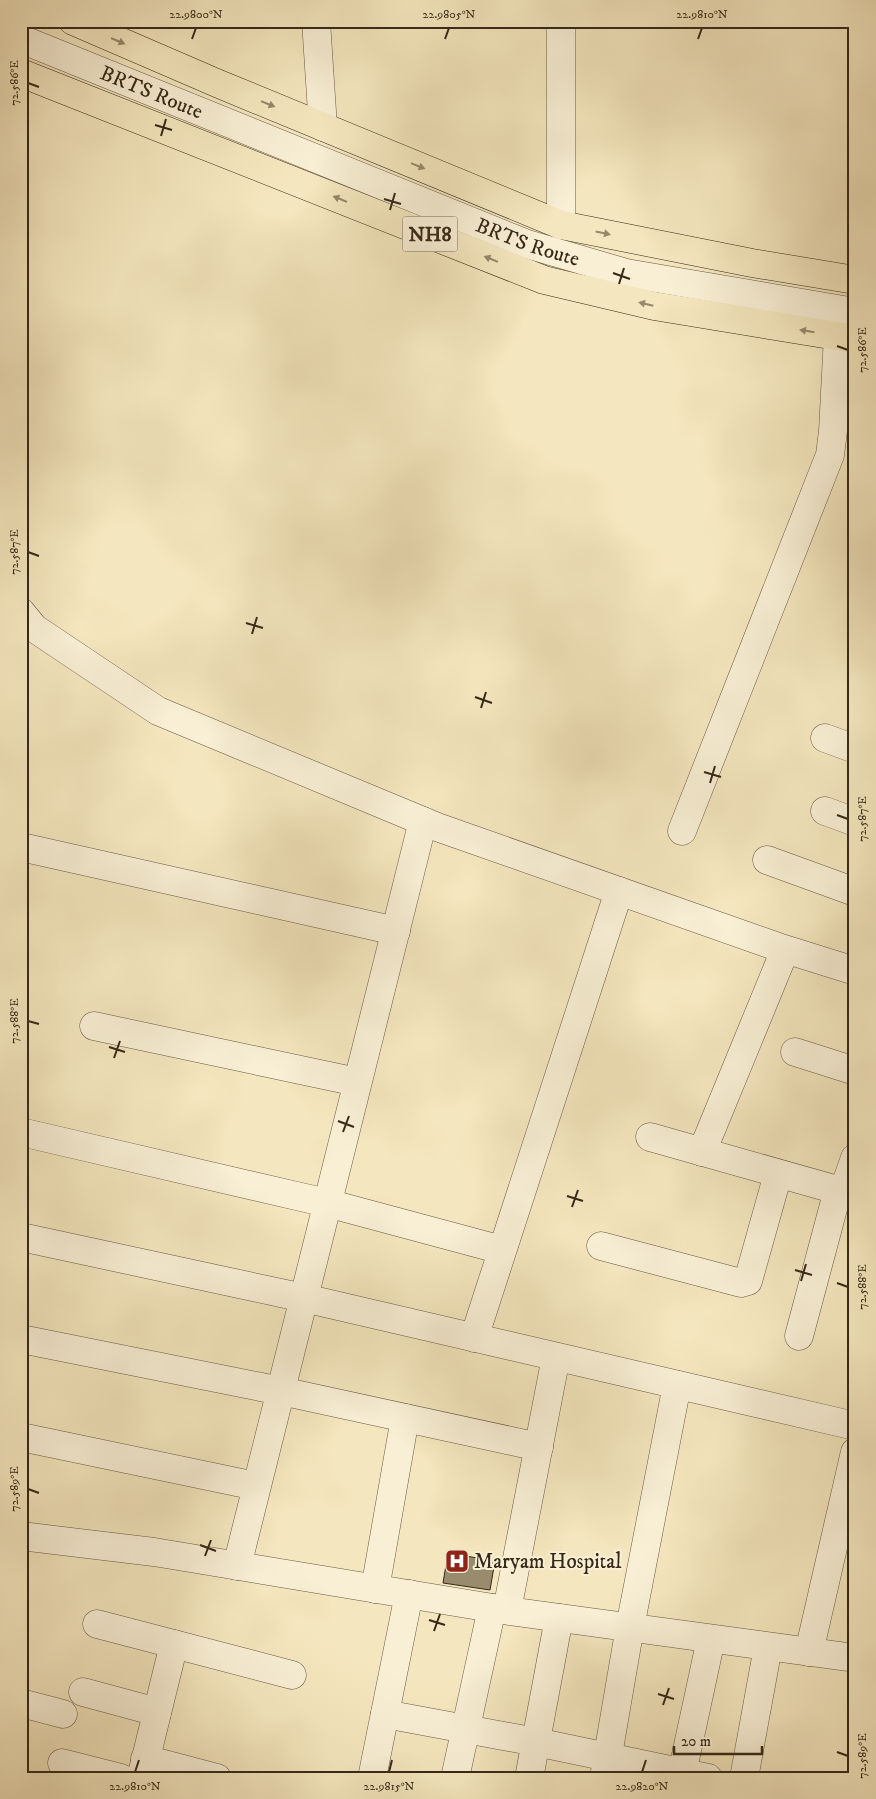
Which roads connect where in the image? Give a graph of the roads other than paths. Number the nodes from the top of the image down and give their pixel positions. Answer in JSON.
{"nodes":[{"id":1,"x":73,"y":21,"type":"edge"},
{"id":2,"x":316,"y":21,"type":"edge"},
{"id":3,"x":561,"y":21,"type":"edge"},
{"id":4,"x":21,"y":39,"type":"edge"},
{"id":5,"x":21,"y":73,"type":"edge"},
{"id":6,"x":324,"y":127,"type":"junction"},
{"id":7,"x":561,"y":225,"type":"junction"},
{"id":8,"x":855,"y":280,"type":"edge"},
{"id":9,"x":855,"y":312,"type":"edge"},
{"id":10,"x":846,"y":337,"type":"edge"},
{"id":11,"x":21,"y":612,"type":"edge"},
{"id":12,"x":825,"y":738,"type":"dead end"},
{"id":13,"x":855,"y":749,"type":"edge"},
{"id":14,"x":825,"y":812,"type":"dead end"},
{"id":15,"x":423,"y":821,"type":"junction"},
{"id":16,"x":855,"y":822,"type":"edge"},
{"id":17,"x":682,"y":831,"type":"dead end"},
{"id":18,"x":21,"y":847,"type":"edge"},
{"id":19,"x":767,"y":860,"type":"dead end"},
{"id":20,"x":619,"y":891,"type":"junction"},
{"id":21,"x":855,"y":892,"type":"edge"},
{"id":22,"x":396,"y":931,"type":"junction"},
{"id":23,"x":785,"y":950,"type":"junction"},
{"id":24,"x":855,"y":970,"type":"edge"},
{"id":25,"x":94,"y":1026,"type":"dead end"},
{"id":26,"x":795,"y":1052,"type":"dead end"},
{"id":27,"x":855,"y":1071,"type":"edge"},
{"id":28,"x":357,"y":1082,"type":"junction"},
{"id":29,"x":21,"y":1132,"type":"edge"},
{"id":30,"x":650,"y":1137,"type":"dead end"},
{"id":31,"x":702,"y":1152,"type":"junction"},
{"id":32,"x":855,"y":1158,"type":"edge"},
{"id":33,"x":778,"y":1174,"type":"junction"},
{"id":34,"x":845,"y":1192,"type":"edge"},
{"id":35,"x":327,"y":1203,"type":"junction"},
{"id":36,"x":21,"y":1237,"type":"edge"},
{"id":37,"x":601,"y":1246,"type":"dead end"},
{"id":38,"x":502,"y":1250,"type":"junction"},
{"id":39,"x":304,"y":1298,"type":"junction"},
{"id":40,"x":799,"y":1336,"type":"dead end"},
{"id":41,"x":474,"y":1338,"type":"junction"},
{"id":42,"x":21,"y":1339,"type":"edge"},
{"id":43,"x":556,"y":1357,"type":"junction"},
{"id":44,"x":677,"y":1385,"type":"junction"},
{"id":45,"x":280,"y":1391,"type":"junction"},
{"id":46,"x":405,"y":1418,"type":"junction"},
{"id":47,"x":855,"y":1426,"type":"edge"},
{"id":48,"x":21,"y":1437,"type":"edge"},
{"id":49,"x":539,"y":1447,"type":"junction"},
{"id":50,"x":855,"y":1452,"type":"edge"},
{"id":51,"x":256,"y":1486,"type":"junction"},
{"id":52,"x":21,"y":1536,"type":"edge"},
{"id":53,"x":237,"y":1566,"type":"junction"},
{"id":54,"x":375,"y":1589,"type":"junction"},
{"id":55,"x":409,"y":1594,"type":"junction"},
{"id":56,"x":500,"y":1609,"type":"junction"},
{"id":57,"x":558,"y":1618,"type":"junction"},
{"id":58,"x":97,"y":1624,"type":"dead end"},
{"id":59,"x":630,"y":1627,"type":"junction"},
{"id":60,"x":711,"y":1639,"type":"junction"},
{"id":61,"x":174,"y":1644,"type":"junction"},
{"id":62,"x":768,"y":1647,"type":"junction"},
{"id":63,"x":809,"y":1652,"type":"junction"},
{"id":64,"x":855,"y":1658,"type":"edge"},
{"id":65,"x":292,"y":1675,"type":"dead end"},
{"id":66,"x":83,"y":1692,"type":"dead end"},
{"id":67,"x":21,"y":1703,"type":"edge"},
{"id":68,"x":157,"y":1712,"type":"junction"},
{"id":69,"x":63,"y":1714,"type":"dead end"},
{"id":70,"x":385,"y":1714,"type":"junction"},
{"id":71,"x":467,"y":1729,"type":"junction"},
{"id":72,"x":536,"y":1742,"type":"junction"},
{"id":73,"x":62,"y":1763,"type":"dead end"},
{"id":74,"x":606,"y":1767,"type":"edge"},
{"id":75,"x":143,"y":1768,"type":"edge"},
{"id":76,"x":690,"y":1776,"type":"edge"},
{"id":77,"x":121,"y":1778,"type":"edge"},
{"id":78,"x":217,"y":1778,"type":"edge"},
{"id":79,"x":372,"y":1778,"type":"edge"},
{"id":80,"x":455,"y":1778,"type":"edge"},
{"id":81,"x":529,"y":1778,"type":"edge"},
{"id":82,"x":744,"y":1778,"type":"edge"}],
"edges":[{"from":1,"to":6,"type":"main road","number":"NH8","one_way":true},
{"from":2,"to":6,"type":"street"},
{"from":3,"to":7,"type":"street"},
{"from":4,"to":9,"type":"street","name":"BRTS Route"},
{"from":10,"to":5,"type":"main road","number":"NH8","one_way":true},
{"from":6,"to":7,"type":"main road","number":"NH8","one_way":true},
{"from":7,"to":8,"type":"main road","number":"NH8","one_way":true},
{"from":10,"to":17,"type":"street"},
{"from":11,"to":15,"type":"street"},
{"from":12,"to":13,"type":"street"},
{"from":14,"to":16,"type":"street"},
{"from":15,"to":20,"type":"street"},
{"from":15,"to":22,"type":"street"},
{"from":18,"to":22,"type":"street"},
{"from":19,"to":21,"type":"street"},
{"from":20,"to":23,"type":"street"},
{"from":20,"to":38,"type":"street"},
{"from":22,"to":28,"type":"street"},
{"from":23,"to":24,"type":"street"},
{"from":23,"to":31,"type":"street"},
{"from":25,"to":28,"type":"street"},
{"from":26,"to":27,"type":"street"},
{"from":28,"to":35,"type":"street"},
{"from":29,"to":35,"type":"street"},
{"from":30,"to":31,"type":"street"},
{"from":31,"to":33,"type":"street"},
{"from":32,"to":34,"type":"street"},
{"from":33,"to":34,"type":"street"},
{"from":33,"to":37,"type":"street"},
{"from":34,"to":40,"type":"street"},
{"from":35,"to":38,"type":"street"},
{"from":35,"to":39,"type":"street"},
{"from":36,"to":39,"type":"street"},
{"from":38,"to":41,"type":"street"},
{"from":39,"to":41,"type":"street"},
{"from":39,"to":45,"type":"street"},
{"from":41,"to":43,"type":"street"},
{"from":42,"to":45,"type":"street"},
{"from":43,"to":44,"type":"street"},
{"from":43,"to":49,"type":"street"},
{"from":44,"to":47,"type":"street"},
{"from":44,"to":59,"type":"street"},
{"from":45,"to":46,"type":"street"},
{"from":45,"to":51,"type":"street"},
{"from":46,"to":49,"type":"street"},
{"from":46,"to":54,"type":"street"},
{"from":48,"to":51,"type":"street"},
{"from":49,"to":56,"type":"street"},
{"from":50,"to":63,"type":"street"},
{"from":51,"to":53,"type":"street"},
{"from":52,"to":53,"type":"street"},
{"from":53,"to":54,"type":"street"},
{"from":54,"to":55,"type":"street"},
{"from":55,"to":56,"type":"street"},
{"from":55,"to":70,"type":"street"},
{"from":56,"to":57,"type":"street"},
{"from":56,"to":71,"type":"street"},
{"from":57,"to":59,"type":"street"},
{"from":57,"to":72,"type":"street"},
{"from":58,"to":61,"type":"street"},
{"from":59,"to":60,"type":"street"},
{"from":59,"to":74,"type":"street"},
{"from":60,"to":62,"type":"street"},
{"from":60,"to":76,"type":"street"},
{"from":61,"to":65,"type":"street"},
{"from":61,"to":68,"type":"street"},
{"from":62,"to":63,"type":"street"},
{"from":62,"to":82,"type":"street"},
{"from":63,"to":64,"type":"street"},
{"from":66,"to":68,"type":"street"},
{"from":67,"to":69,"type":"street"},
{"from":68,"to":75,"type":"street"},
{"from":70,"to":71,"type":"street"},
{"from":70,"to":79,"type":"street"},
{"from":71,"to":72,"type":"street"},
{"from":71,"to":80,"type":"street"},
{"from":72,"to":74,"type":"street"},
{"from":72,"to":81,"type":"street"},
{"from":73,"to":77,"type":"street"},
{"from":74,"to":76,"type":"street"},
{"from":75,"to":78,"type":"street"}]}
